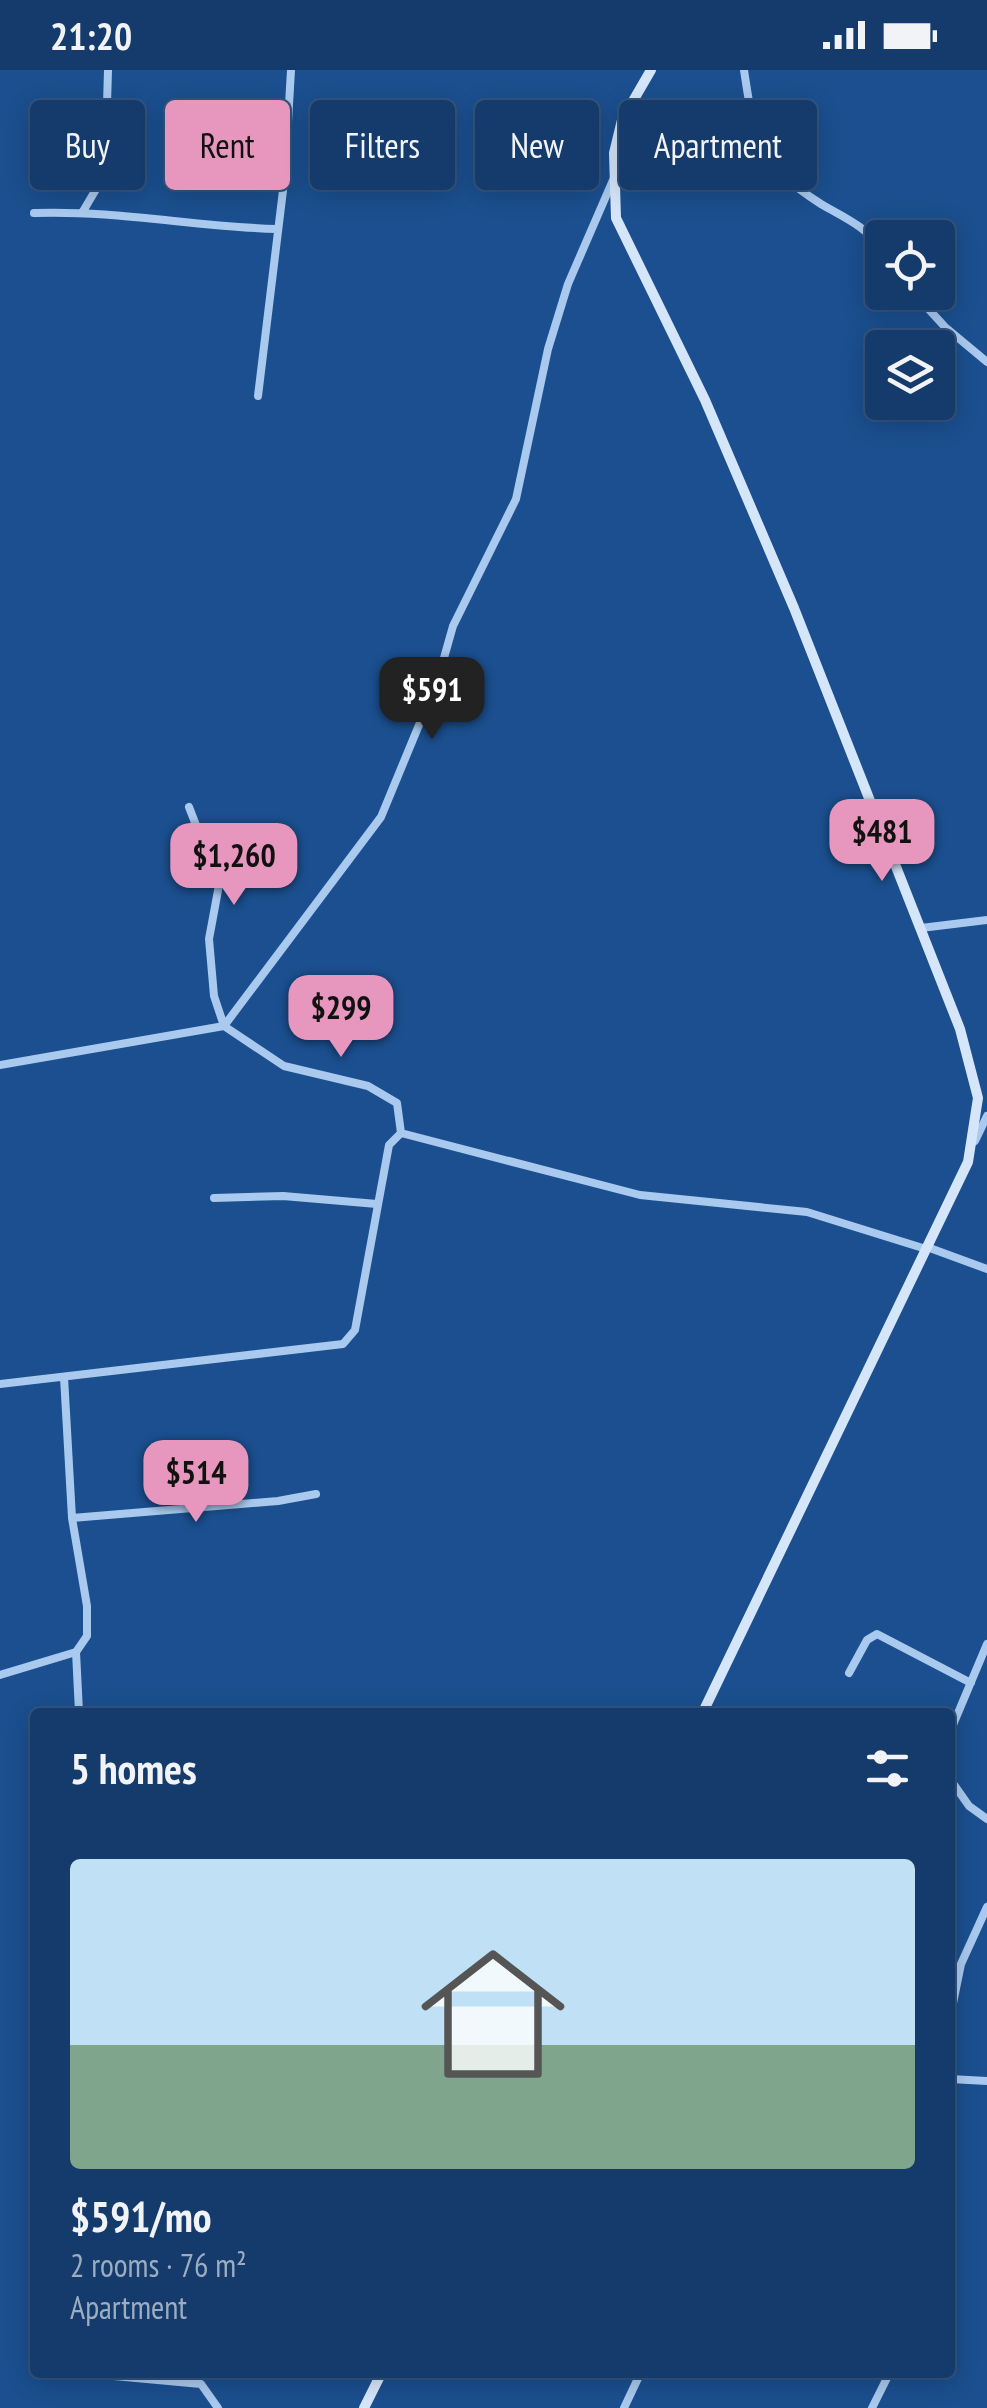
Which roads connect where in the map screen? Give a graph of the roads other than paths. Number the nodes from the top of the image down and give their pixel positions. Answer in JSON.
{"nodes":[{"id":1,"x":108,"y":70,"type":"edge"},
{"id":2,"x":291,"y":70,"type":"edge"},
{"id":3,"x":651,"y":70,"type":"edge"},
{"id":4,"x":744,"y":70,"type":"edge"},
{"id":5,"x":614,"y":178,"type":"junction"},
{"id":6,"x":34,"y":213,"type":"dead end"},
{"id":7,"x":82,"y":213,"type":"junction"},
{"id":8,"x":278,"y":228,"type":"junction"},
{"id":9,"x":865,"y":230,"type":"edge"},
{"id":10,"x":929,"y":310,"type":"edge"},
{"id":11,"x":987,"y":362,"type":"edge"},
{"id":12,"x":258,"y":396,"type":"dead end"},
{"id":13,"x":188,"y":807,"type":"dead end"},
{"id":14,"x":987,"y":920,"type":"edge"},
{"id":15,"x":921,"y":928,"type":"junction"},
{"id":16,"x":224,"y":1026,"type":"junction"},
{"id":17,"x":0,"y":1066,"type":"edge"},
{"id":18,"x":987,"y":1116,"type":"edge"},
{"id":19,"x":401,"y":1134,"type":"junction"},
{"id":20,"x":975,"y":1141,"type":"junction"},
{"id":21,"x":214,"y":1198,"type":"dead end"},
{"id":22,"x":377,"y":1204,"type":"junction"},
{"id":23,"x":927,"y":1248,"type":"junction"},
{"id":24,"x":987,"y":1269,"type":"edge"},
{"id":25,"x":64,"y":1377,"type":"junction"},
{"id":26,"x":0,"y":1384,"type":"edge"},
{"id":27,"x":316,"y":1494,"type":"dead end"},
{"id":28,"x":72,"y":1518,"type":"junction"},
{"id":29,"x":987,"y":1644,"type":"edge"},
{"id":30,"x":76,"y":1652,"type":"junction"},
{"id":31,"x":849,"y":1673,"type":"dead end"},
{"id":32,"x":0,"y":1675,"type":"edge"},
{"id":33,"x":971,"y":1682,"type":"junction"},
{"id":34,"x":79,"y":1708,"type":"edge"},
{"id":35,"x":705,"y":1708,"type":"edge"},
{"id":36,"x":955,"y":1720,"type":"edge"},
{"id":37,"x":955,"y":1786,"type":"edge"},
{"id":38,"x":987,"y":1819,"type":"edge"},
{"id":39,"x":987,"y":1907,"type":"edge"},
{"id":40,"x":955,"y":1993,"type":"edge"},
{"id":41,"x":955,"y":2079,"type":"edge"},
{"id":42,"x":987,"y":2081,"type":"edge"},
{"id":43,"x":136,"y":2378,"type":"edge"},
{"id":44,"x":379,"y":2378,"type":"edge"},
{"id":45,"x":637,"y":2378,"type":"edge"},
{"id":46,"x":887,"y":2378,"type":"edge"},
{"id":47,"x":218,"y":2408,"type":"edge"},
{"id":48,"x":364,"y":2408,"type":"edge"},
{"id":49,"x":624,"y":2408,"type":"edge"},
{"id":50,"x":872,"y":2408,"type":"edge"}],
"edges":[{"from":1,"to":7,"type":"street"},
{"from":2,"to":8,"type":"street"},
{"from":3,"to":5,"type":"street"},
{"from":4,"to":9,"type":"street"},
{"from":5,"to":15,"type":"street"},
{"from":5,"to":16,"type":"street"},
{"from":6,"to":7,"type":"street"},
{"from":7,"to":8,"type":"street"},
{"from":8,"to":12,"type":"street"},
{"from":10,"to":11,"type":"street"},
{"from":13,"to":16,"type":"street"},
{"from":14,"to":15,"type":"street"},
{"from":15,"to":20,"type":"street"},
{"from":16,"to":17,"type":"street"},
{"from":16,"to":19,"type":"street"},
{"from":18,"to":20,"type":"street"},
{"from":19,"to":22,"type":"street"},
{"from":19,"to":23,"type":"street"},
{"from":20,"to":23,"type":"street"},
{"from":21,"to":22,"type":"street"},
{"from":22,"to":25,"type":"street"},
{"from":23,"to":24,"type":"street"},
{"from":23,"to":35,"type":"street"},
{"from":25,"to":26,"type":"street"},
{"from":25,"to":28,"type":"street"},
{"from":27,"to":28,"type":"street"},
{"from":28,"to":30,"type":"street"},
{"from":29,"to":33,"type":"street"},
{"from":30,"to":32,"type":"street"},
{"from":30,"to":34,"type":"street"},
{"from":31,"to":33,"type":"street"},
{"from":33,"to":36,"type":"street"},
{"from":37,"to":38,"type":"street"},
{"from":39,"to":40,"type":"street"},
{"from":41,"to":42,"type":"street"},
{"from":43,"to":47,"type":"street"},
{"from":44,"to":48,"type":"street"},
{"from":45,"to":49,"type":"street"},
{"from":46,"to":50,"type":"street"}]}
